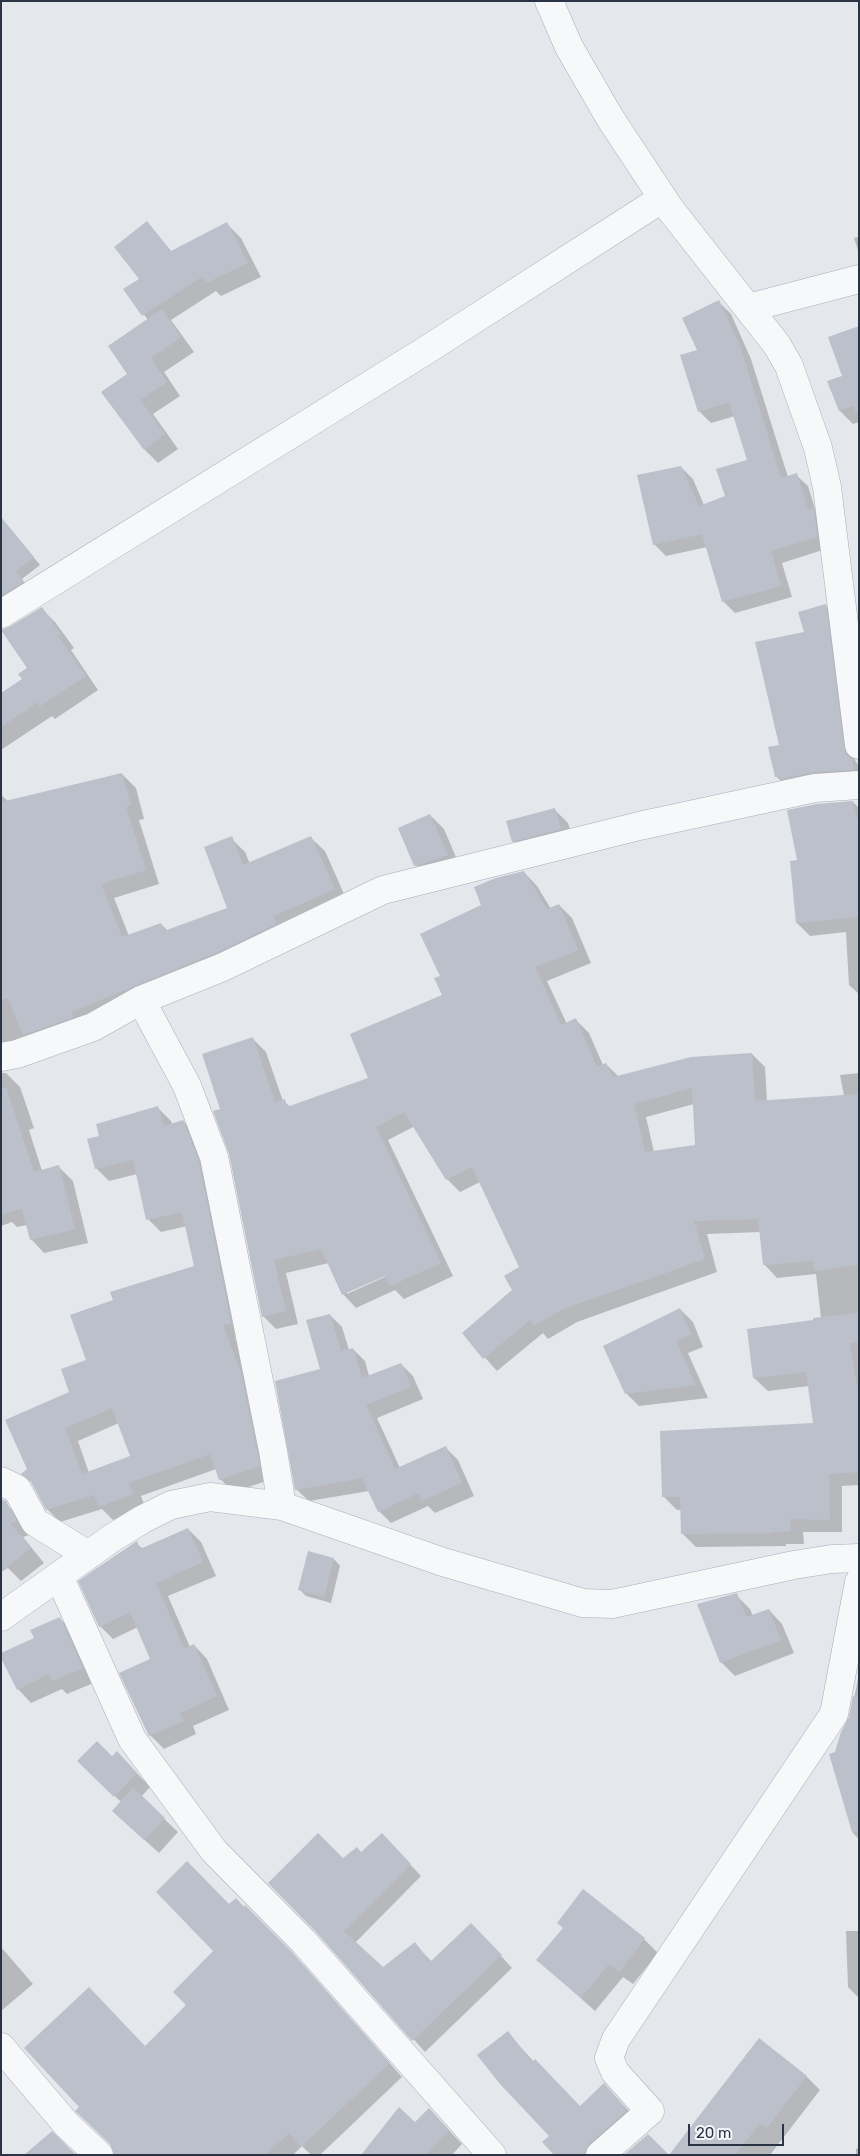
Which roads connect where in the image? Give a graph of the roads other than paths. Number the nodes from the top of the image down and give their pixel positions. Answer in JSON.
{"nodes":[{"id":1,"x":549,"y":1,"type":"edge"},
{"id":2,"x":663,"y":198,"type":"junction"},
{"id":3,"x":859,"y":279,"type":"edge"},
{"id":4,"x":748,"y":308,"type":"junction"},
{"id":5,"x":1,"y":614,"type":"edge"},
{"id":6,"x":859,"y":745,"type":"edge"},
{"id":7,"x":859,"y":785,"type":"edge"},
{"id":8,"x":142,"y":1000,"type":"junction"},
{"id":9,"x":1,"y":1057,"type":"edge"},
{"id":10,"x":1,"y":1482,"type":"edge"},
{"id":11,"x":282,"y":1506,"type":"junction"},
{"id":12,"x":88,"y":1554,"type":"junction"},
{"id":13,"x":859,"y":1558,"type":"edge"},
{"id":14,"x":59,"y":1576,"type":"junction"},
{"id":15,"x":859,"y":1582,"type":"edge"},
{"id":16,"x":1,"y":1617,"type":"edge"},
{"id":17,"x":1,"y":2047,"type":"edge"},
{"id":18,"x":99,"y":2155,"type":"edge"},
{"id":19,"x":492,"y":2155,"type":"edge"},
{"id":20,"x":600,"y":2155,"type":"edge"}],
"edges":[{"from":1,"to":2,"type":"street"},
{"from":2,"to":4,"type":"street"},
{"from":2,"to":5,"type":"street"},
{"from":3,"to":4,"type":"street"},
{"from":4,"to":6,"type":"street"},
{"from":7,"to":8,"type":"street"},
{"from":8,"to":9,"type":"street"},
{"from":8,"to":11,"type":"street"},
{"from":10,"to":12,"type":"street"},
{"from":11,"to":12,"type":"street"},
{"from":11,"to":13,"type":"street"},
{"from":12,"to":14,"type":"street"},
{"from":14,"to":16,"type":"street"},
{"from":14,"to":19,"type":"street"},
{"from":15,"to":20,"type":"street"},
{"from":17,"to":18,"type":"street"}]}
